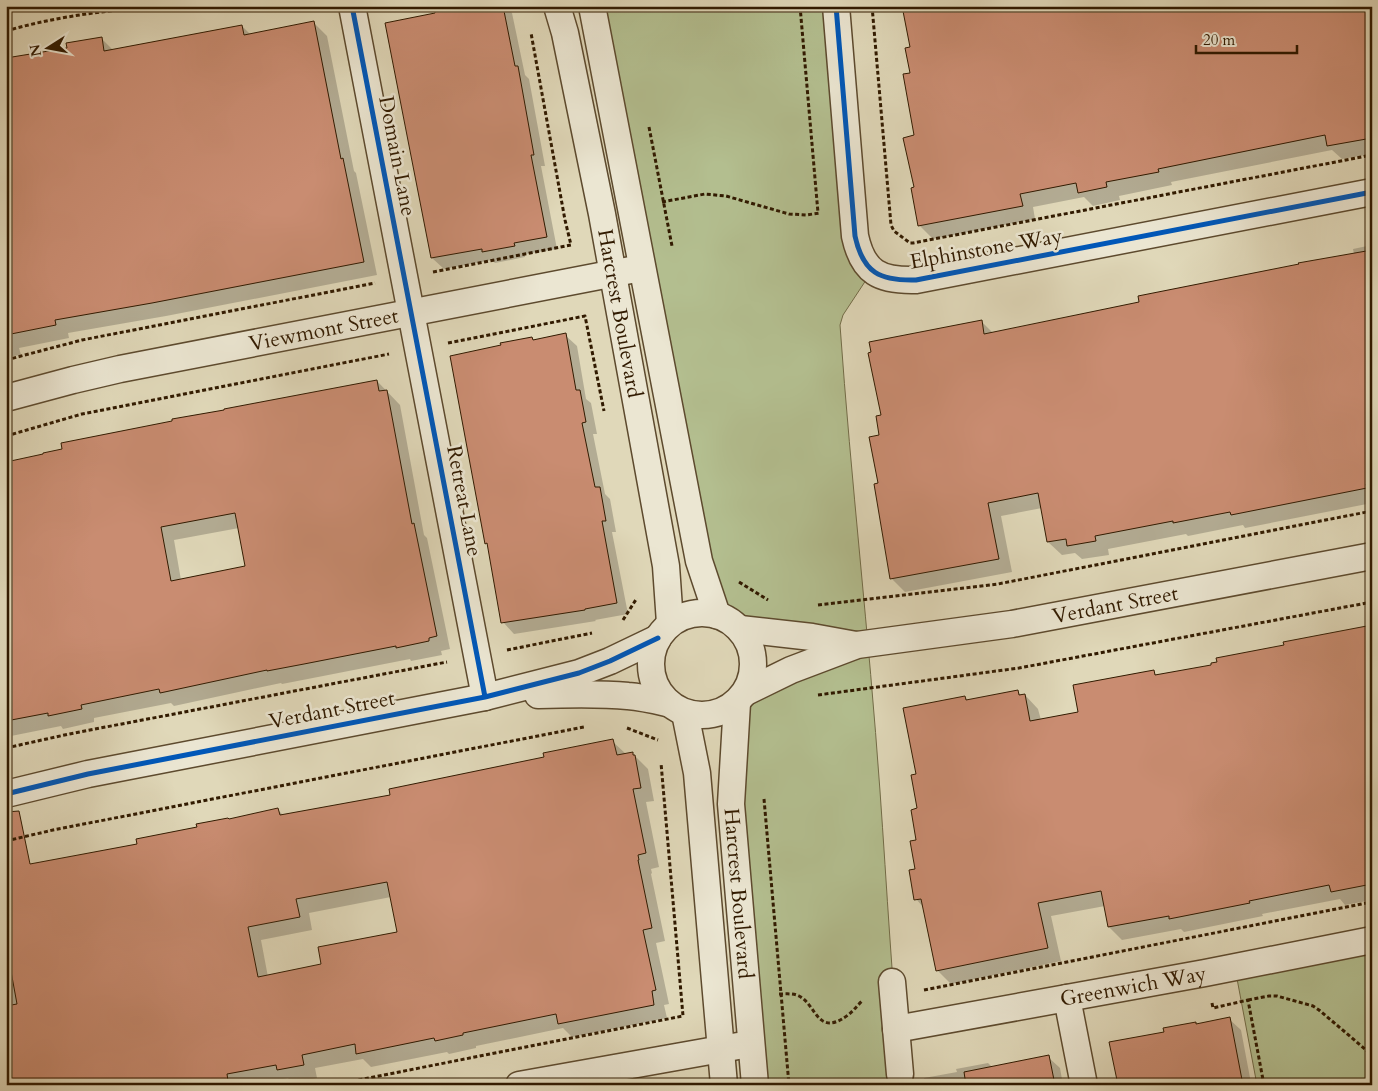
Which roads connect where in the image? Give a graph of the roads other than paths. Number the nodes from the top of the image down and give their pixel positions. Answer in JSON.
{"nodes":[{"id":1,"x":352,"y":6,"type":"edge"},
{"id":2,"x":557,"y":6,"type":"edge"},
{"id":3,"x":592,"y":6,"type":"edge"},
{"id":4,"x":836,"y":6,"type":"edge"},
{"id":5,"x":1372,"y":192,"type":"edge"},
{"id":6,"x":641,"y":268,"type":"junction"},
{"id":7,"x":613,"y":273,"type":"junction"},
{"id":8,"x":411,"y":312,"type":"junction"},
{"id":9,"x":6,"y":398,"type":"edge"},
{"id":10,"x":1372,"y":556,"type":"edge"},
{"id":11,"x":717,"y":615,"type":"junction"},
{"id":12,"x":740,"y":629,"type":"junction"},
{"id":13,"x":664,"y":631,"type":"junction"},
{"id":14,"x":857,"y":645,"type":"junction"},
{"id":15,"x":485,"y":697,"type":"junction"},
{"id":16,"x":742,"y":697,"type":"junction"},
{"id":17,"x":676,"y":708,"type":"junction"},
{"id":18,"x":6,"y":794,"type":"edge"},
{"id":19,"x":1372,"y":940,"type":"edge"},
{"id":20,"x":892,"y":982,"type":"dead end"},
{"id":21,"x":1067,"y":998,"type":"junction"},
{"id":22,"x":896,"y":1029,"type":"junction"},
{"id":23,"x":751,"y":1044,"type":"junction"},
{"id":24,"x":721,"y":1049,"type":"junction"},
{"id":25,"x":900,"y":1074,"type":"dead end"},
{"id":26,"x":518,"y":1085,"type":"edge"},
{"id":27,"x":724,"y":1085,"type":"edge"},
{"id":28,"x":755,"y":1085,"type":"edge"},
{"id":29,"x":1084,"y":1085,"type":"edge"}],
"edges":[{"from":1,"to":8,"type":"street","name":"Domain Lane"},
{"from":2,"to":7,"type":"street","name":"Harcrest Boulevard"},
{"from":3,"to":6,"type":"street","name":"Harcrest Boulevard"},
{"from":4,"to":5,"type":"street","name":"Elphinstone Way"},
{"from":6,"to":7,"type":"street","name":"Viewmont Street"},
{"from":6,"to":11,"type":"street","name":"Harcrest Boulevard"},
{"from":7,"to":8,"type":"street","name":"Viewmont Street"},
{"from":7,"to":13,"type":"street","name":"Harcrest Boulevard"},
{"from":8,"to":9,"type":"street","name":"Viewmont Street"},
{"from":8,"to":15,"type":"street","name":"Retreat Lane"},
{"from":10,"to":14,"type":"street","name":"Verdant Street"},
{"from":11,"to":12,"type":"street"},
{"from":11,"to":13,"type":"street"},
{"from":12,"to":14,"type":"street","name":"Verdant Street"},
{"from":12,"to":16,"type":"street"},
{"from":13,"to":15,"type":"street","name":"Verdant Street"},
{"from":13,"to":17,"type":"street"},
{"from":14,"to":16,"type":"street","name":"Verdant Street"},
{"from":15,"to":17,"type":"street","name":"Verdant Street"},
{"from":15,"to":18,"type":"street","name":"Verdant Street"},
{"from":16,"to":17,"type":"street"},
{"from":16,"to":23,"type":"street","name":"Harcrest Boulevard"},
{"from":17,"to":24,"type":"street","name":"Harcrest Boulevard"},
{"from":19,"to":21,"type":"street","name":"Greenwich Way"},
{"from":20,"to":22,"type":"street"},
{"from":21,"to":22,"type":"street","name":"Greenwich Way"},
{"from":21,"to":29,"type":"street"},
{"from":22,"to":25,"type":"street"},
{"from":23,"to":24,"type":"street"},
{"from":23,"to":28,"type":"street","name":"Harcrest Boulevard"},
{"from":24,"to":26,"type":"street"},
{"from":24,"to":27,"type":"street","name":"Harcrest Boulevard"}]}
